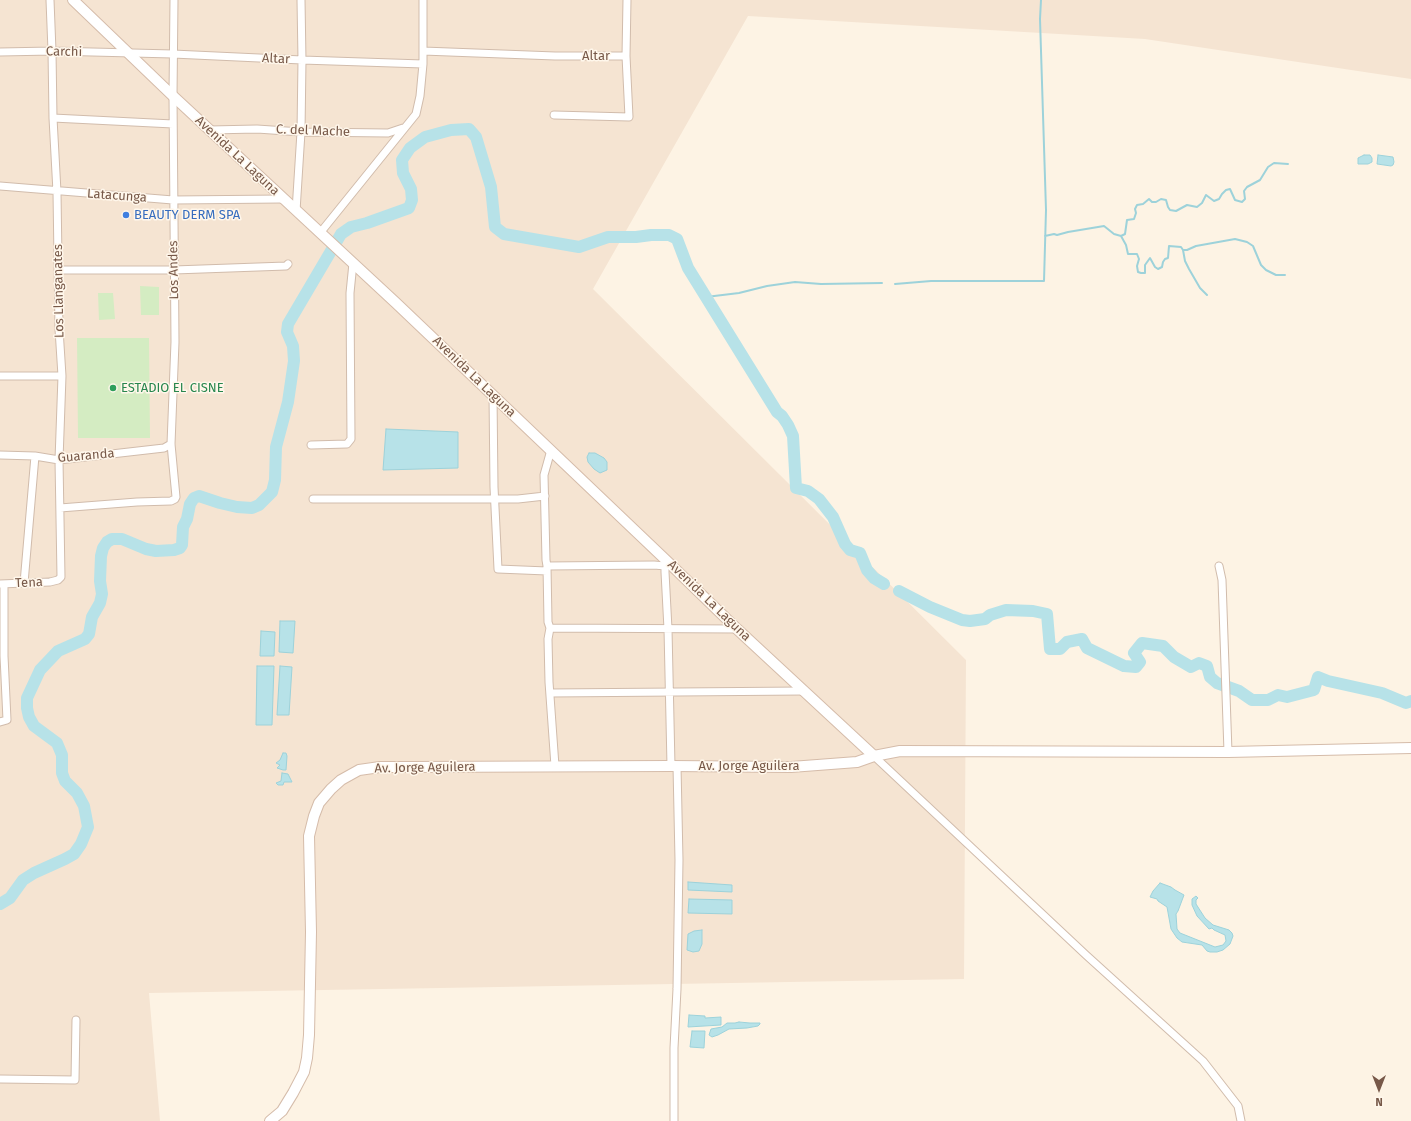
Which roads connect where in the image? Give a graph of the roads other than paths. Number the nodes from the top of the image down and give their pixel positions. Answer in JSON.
{"nodes":[{"id":1,"x":50,"y":0,"type":"edge"},
{"id":2,"x":73,"y":0,"type":"edge"},
{"id":3,"x":174,"y":0,"type":"edge"},
{"id":4,"x":301,"y":0,"type":"edge"},
{"id":5,"x":423,"y":0,"type":"edge"},
{"id":6,"x":627,"y":0,"type":"edge"},
{"id":7,"x":52,"y":51,"type":"junction"},
{"id":8,"x":422,"y":51,"type":"junction"},
{"id":9,"x":0,"y":52,"type":"edge"},
{"id":10,"x":129,"y":54,"type":"junction"},
{"id":11,"x":173,"y":54,"type":"junction"},
{"id":12,"x":626,"y":56,"type":"junction"},
{"id":13,"x":302,"y":60,"type":"junction"},
{"id":14,"x":423,"y":64,"type":"junction"},
{"id":15,"x":173,"y":96,"type":"junction"},
{"id":16,"x":554,"y":115,"type":"dead end"},
{"id":17,"x":53,"y":118,"type":"junction"},
{"id":18,"x":173,"y":124,"type":"junction"},
{"id":19,"x":403,"y":128,"type":"junction"},
{"id":20,"x":210,"y":130,"type":"junction"},
{"id":21,"x":301,"y":132,"type":"junction"},
{"id":22,"x":0,"y":186,"type":"edge"},
{"id":23,"x":57,"y":192,"type":"junction"},
{"id":24,"x":282,"y":199,"type":"junction"},
{"id":25,"x":173,"y":200,"type":"junction"},
{"id":26,"x":296,"y":211,"type":"junction"},
{"id":27,"x":324,"y":236,"type":"junction"},
{"id":28,"x":353,"y":262,"type":"junction"},
{"id":29,"x":288,"y":264,"type":"dead end"},
{"id":30,"x":58,"y":270,"type":"junction"},
{"id":31,"x":174,"y":270,"type":"junction"},
{"id":32,"x":0,"y":376,"type":"edge"},
{"id":33,"x":62,"y":376,"type":"junction"},
{"id":34,"x":493,"y":395,"type":"junction"},
{"id":35,"x":171,"y":444,"type":"junction"},
{"id":36,"x":311,"y":445,"type":"dead end"},
{"id":37,"x":551,"y":450,"type":"junction"},
{"id":38,"x":0,"y":455,"type":"edge"},
{"id":39,"x":35,"y":456,"type":"junction"},
{"id":40,"x":58,"y":460,"type":"junction"},
{"id":41,"x":545,"y":496,"type":"junction"},
{"id":42,"x":495,"y":498,"type":"junction"},
{"id":43,"x":313,"y":499,"type":"dead end"},
{"id":44,"x":60,"y":508,"type":"junction"},
{"id":45,"x":667,"y":564,"type":"junction"},
{"id":46,"x":1219,"y":566,"type":"dead end"},
{"id":47,"x":547,"y":569,"type":"junction"},
{"id":48,"x":58,"y":580,"type":"joint"},
{"id":49,"x":24,"y":583,"type":"junction"},
{"id":50,"x":2,"y":584,"type":"edge"},
{"id":51,"x":550,"y":628,"type":"junction"},
{"id":52,"x":668,"y":629,"type":"junction"},
{"id":53,"x":737,"y":629,"type":"junction"},
{"id":54,"x":2,"y":656,"type":"edge"},
{"id":55,"x":805,"y":691,"type":"junction"},
{"id":56,"x":670,"y":692,"type":"junction"},
{"id":57,"x":550,"y":693,"type":"junction"},
{"id":58,"x":4,"y":721,"type":"edge"},
{"id":59,"x":1411,"y":748,"type":"edge"},
{"id":60,"x":1228,"y":752,"type":"junction"},
{"id":61,"x":874,"y":756,"type":"junction"},
{"id":62,"x":555,"y":766,"type":"junction"},
{"id":63,"x":674,"y":766,"type":"junction"},
{"id":64,"x":76,"y":1020,"type":"dead end"},
{"id":65,"x":0,"y":1079,"type":"edge"},
{"id":66,"x":270,"y":1121,"type":"edge"},
{"id":67,"x":674,"y":1121,"type":"edge"},
{"id":68,"x":1241,"y":1121,"type":"edge"}],
"edges":[{"from":1,"to":7,"type":"street","name":"Los Llanganates"},
{"from":2,"to":10,"type":"street","name":"Avenida La Laguna"},
{"from":3,"to":11,"type":"street","name":"Los Andes"},
{"from":4,"to":13,"type":"street"},
{"from":5,"to":8,"type":"street"},
{"from":6,"to":12,"type":"street"},
{"from":7,"to":9,"type":"street","name":"Carchi"},
{"from":7,"to":10,"type":"street","name":"Carchi"},
{"from":7,"to":17,"type":"street","name":"Los Llanganates"},
{"from":8,"to":12,"type":"street","name":"Altar"},
{"from":8,"to":14,"type":"street"},
{"from":10,"to":11,"type":"street","name":"Altar"},
{"from":10,"to":15,"type":"street","name":"Avenida La Laguna"},
{"from":11,"to":13,"type":"street","name":"Altar"},
{"from":11,"to":15,"type":"street","name":"Los Andes"},
{"from":12,"to":16,"type":"street"},
{"from":13,"to":14,"type":"street","name":"Altar"},
{"from":13,"to":21,"type":"street"},
{"from":14,"to":19,"type":"street"},
{"from":15,"to":18,"type":"street","name":"Los Andes"},
{"from":15,"to":20,"type":"street","name":"Avenida La Laguna"},
{"from":17,"to":18,"type":"street"},
{"from":17,"to":23,"type":"street","name":"Los Llanganates"},
{"from":18,"to":25,"type":"street","name":"Los Andes"},
{"from":19,"to":21,"type":"street","name":"C. del Mache"},
{"from":19,"to":27,"type":"street"},
{"from":20,"to":21,"type":"street","name":"C. del Mache"},
{"from":20,"to":24,"type":"street","name":"Avenida La Laguna"},
{"from":21,"to":26,"type":"street"},
{"from":22,"to":23,"type":"street","name":"Latacunga"},
{"from":23,"to":25,"type":"street","name":"Latacunga"},
{"from":23,"to":30,"type":"street","name":"Los Llanganates"},
{"from":24,"to":25,"type":"street","name":"Latacunga"},
{"from":24,"to":26,"type":"street","name":"Avenida La Laguna"},
{"from":25,"to":31,"type":"street","name":"Los Andes"},
{"from":26,"to":27,"type":"street","name":"Avenida La Laguna"},
{"from":27,"to":28,"type":"street","name":"Avenida La Laguna"},
{"from":28,"to":34,"type":"street","name":"Avenida La Laguna"},
{"from":28,"to":36,"type":"street"},
{"from":29,"to":31,"type":"street"},
{"from":30,"to":31,"type":"street"},
{"from":30,"to":33,"type":"street","name":"Los Llanganates"},
{"from":31,"to":35,"type":"street","name":"Los Andes"},
{"from":32,"to":33,"type":"street"},
{"from":33,"to":40,"type":"street","name":"Los Llanganates"},
{"from":34,"to":37,"type":"street","name":"Avenida La Laguna"},
{"from":34,"to":42,"type":"street"},
{"from":35,"to":40,"type":"street","name":"Guaranda"},
{"from":35,"to":44,"type":"street","name":"Los Andes"},
{"from":37,"to":41,"type":"street"},
{"from":37,"to":45,"type":"street","name":"Avenida La Laguna"},
{"from":38,"to":39,"type":"street","name":"Guaranda"},
{"from":39,"to":40,"type":"street","name":"Guaranda"},
{"from":39,"to":49,"type":"street"},
{"from":40,"to":44,"type":"street","name":"Los Llanganates"},
{"from":41,"to":42,"type":"street"},
{"from":41,"to":47,"type":"street"},
{"from":42,"to":43,"type":"street"},
{"from":42,"to":47,"type":"street"},
{"from":44,"to":48,"type":"street","name":"Los Llanganates"},
{"from":45,"to":47,"type":"street"},
{"from":45,"to":52,"type":"street"},
{"from":45,"to":53,"type":"street","name":"Avenida La Laguna"},
{"from":46,"to":60,"type":"street"},
{"from":47,"to":51,"type":"street"},
{"from":48,"to":49,"type":"street","name":"Tena"},
{"from":49,"to":50,"type":"street","name":"Tena"},
{"from":50,"to":54,"type":"street"},
{"from":51,"to":52,"type":"street"},
{"from":51,"to":57,"type":"street"},
{"from":52,"to":53,"type":"street"},
{"from":52,"to":56,"type":"street"},
{"from":53,"to":55,"type":"street","name":"Avenida La Laguna"},
{"from":54,"to":58,"type":"street"},
{"from":55,"to":56,"type":"street"},
{"from":55,"to":61,"type":"street","name":"Avenida La Laguna"},
{"from":56,"to":57,"type":"street"},
{"from":56,"to":63,"type":"street"},
{"from":57,"to":62,"type":"street"},
{"from":59,"to":60,"type":"street","name":"Av. Jorge Aguilera"},
{"from":60,"to":61,"type":"street","name":"Av. Jorge Aguilera"},
{"from":61,"to":63,"type":"street","name":"Av. Jorge Aguilera"},
{"from":61,"to":68,"type":"street"},
{"from":62,"to":63,"type":"street","name":"Av. Jorge Aguilera"},
{"from":62,"to":66,"type":"street","name":"Av. Jorge Aguilera"},
{"from":63,"to":67,"type":"street"},
{"from":64,"to":65,"type":"street"}]}
